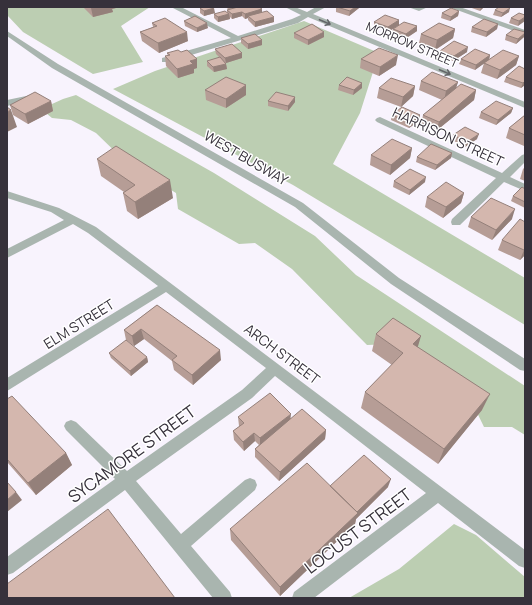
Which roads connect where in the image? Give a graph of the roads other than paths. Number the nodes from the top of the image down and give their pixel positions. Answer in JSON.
{"nodes":[{"id":1,"x":175,"y":7,"type":"edge"},
{"id":2,"x":289,"y":7,"type":"edge"},
{"id":3,"x":322,"y":7,"type":"edge"},
{"id":4,"x":412,"y":7,"type":"edge"},
{"id":5,"x":424,"y":7,"type":"edge"},
{"id":6,"x":453,"y":7,"type":"edge"},
{"id":7,"x":308,"y":15,"type":"junction"},
{"id":8,"x":7,"y":33,"type":"edge"},
{"id":9,"x":525,"y":33,"type":"edge"},
{"id":10,"x":237,"y":38,"type":"junction"},
{"id":11,"x":165,"y":60,"type":"edge"},
{"id":12,"x":31,"y":98,"type":"edge"},
{"id":13,"x":7,"y":103,"type":"edge"},
{"id":14,"x":525,"y":105,"type":"edge"},
{"id":15,"x":380,"y":120,"type":"dead end"},
{"id":16,"x":525,"y":156,"type":"edge"},
{"id":17,"x":502,"y":178,"type":"junction"},
{"id":18,"x":525,"y":188,"type":"edge"},
{"id":19,"x":7,"y":194,"type":"edge"},
{"id":20,"x":74,"y":219,"type":"junction"},
{"id":21,"x":456,"y":222,"type":"dead end"},
{"id":22,"x":7,"y":254,"type":"edge"},
{"id":23,"x":166,"y":287,"type":"junction"},
{"id":24,"x":525,"y":366,"type":"edge"},
{"id":25,"x":275,"y":368,"type":"junction"},
{"id":26,"x":7,"y":385,"type":"edge"},
{"id":27,"x":71,"y":426,"type":"dead end"},
{"id":28,"x":126,"y":480,"type":"junction"},
{"id":29,"x":250,"y":485,"type":"dead end"},
{"id":30,"x":439,"y":494,"type":"junction"},
{"id":31,"x":180,"y":545,"type":"junction"},
{"id":32,"x":525,"y":560,"type":"edge"},
{"id":33,"x":7,"y":567,"type":"edge"},
{"id":34,"x":224,"y":598,"type":"edge"},
{"id":35,"x":300,"y":598,"type":"edge"}],
"edges":[{"from":1,"to":10,"type":"street"},
{"from":2,"to":7,"type":"street","name":"MORROW STREET"},
{"from":3,"to":7,"type":"street"},
{"from":4,"to":5,"type":"street"},
{"from":6,"to":9,"type":"street"},
{"from":7,"to":10,"type":"street"},
{"from":7,"to":14,"type":"street","name":"MORROW STREET","one_way":true},
{"from":8,"to":24,"type":"street","name":"WEST BUSWAY"},
{"from":10,"to":11,"type":"street"},
{"from":12,"to":13,"type":"street"},
{"from":15,"to":17,"type":"street","name":"HARRISON STREET"},
{"from":16,"to":17,"type":"street"},
{"from":17,"to":18,"type":"street","name":"HARRISON STREET"},
{"from":17,"to":21,"type":"street"},
{"from":19,"to":20,"type":"street","name":"ARCH STREET"},
{"from":20,"to":22,"type":"street"},
{"from":20,"to":23,"type":"street","name":"ARCH STREET"},
{"from":23,"to":25,"type":"street","name":"ARCH STREET"},
{"from":23,"to":26,"type":"street","name":"ELM STREET"},
{"from":25,"to":28,"type":"street","name":"SYCAMORE STREET"},
{"from":25,"to":30,"type":"street","name":"ARCH STREET"},
{"from":27,"to":28,"type":"street"},
{"from":28,"to":31,"type":"street"},
{"from":28,"to":33,"type":"street","name":"SYCAMORE STREET"},
{"from":29,"to":31,"type":"street"},
{"from":30,"to":32,"type":"street","name":"ARCH STREET"},
{"from":30,"to":35,"type":"street","name":"LOCUST STREET"},
{"from":31,"to":34,"type":"street"}]}
